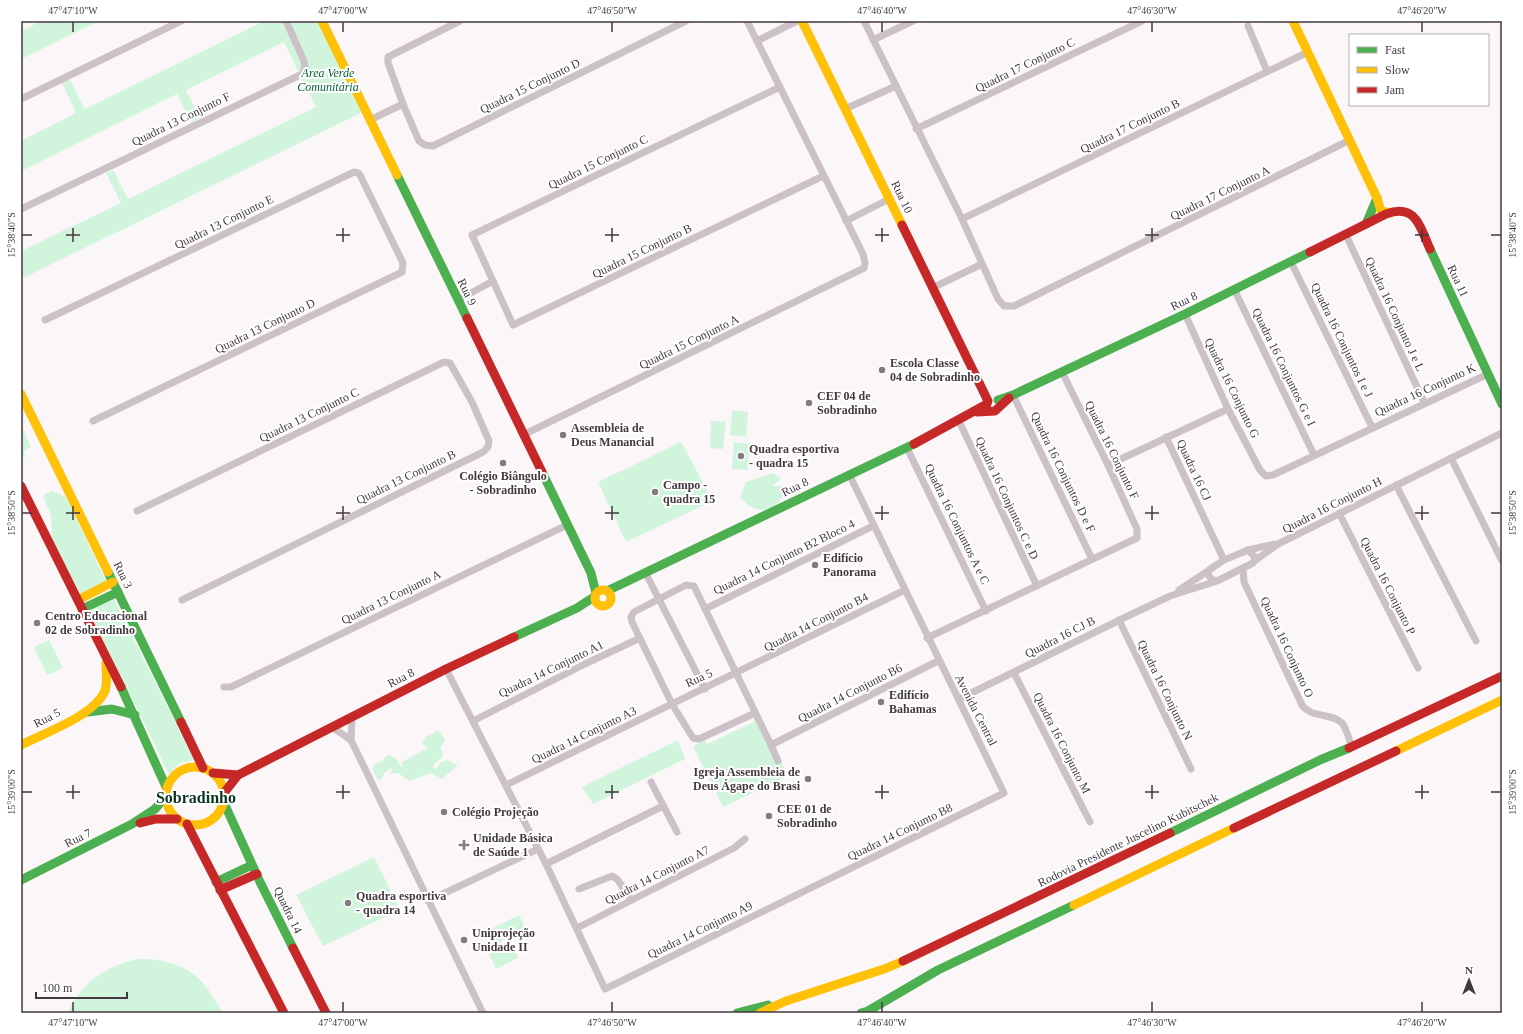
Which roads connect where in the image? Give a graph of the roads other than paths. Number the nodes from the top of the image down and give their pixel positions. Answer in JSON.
{"nodes":[{"id":1,"x":181,"y":21,"type":"edge"},
{"id":2,"x":333,"y":21,"type":"edge"},
{"id":3,"x":460,"y":21,"type":"edge"},
{"id":4,"x":686,"y":21,"type":"edge"},
{"id":5,"x":747,"y":21,"type":"edge"},
{"id":6,"x":797,"y":21,"type":"edge"},
{"id":7,"x":802,"y":21,"type":"edge"},
{"id":8,"x":864,"y":21,"type":"edge"},
{"id":9,"x":913,"y":21,"type":"edge"},
{"id":10,"x":1142,"y":21,"type":"edge"},
{"id":11,"x":1293,"y":21,"type":"edge"},
{"id":12,"x":289,"y":22,"type":"edge"},
{"id":13,"x":323,"y":23,"type":"edge"},
{"id":14,"x":1248,"y":26,"type":"dead end"},
{"id":15,"x":873,"y":40,"type":"junction"},
{"id":16,"x":757,"y":41,"type":"junction"},
{"id":17,"x":1308,"y":52,"type":"junction"},
{"id":18,"x":1267,"y":71,"type":"junction"},
{"id":19,"x":896,"y":86,"type":"junction"},
{"id":20,"x":780,"y":87,"type":"junction"},
{"id":21,"x":21,"y":99,"type":"edge"},
{"id":22,"x":403,"y":104,"type":"junction"},
{"id":23,"x":845,"y":109,"type":"junction"},
{"id":24,"x":370,"y":120,"type":"junction"},
{"id":25,"x":916,"y":129,"type":"junction"},
{"id":26,"x":1350,"y":140,"type":"junction"},
{"id":27,"x":823,"y":176,"type":"junction"},
{"id":28,"x":1377,"y":198,"type":"junction"},
{"id":29,"x":889,"y":199,"type":"junction"},
{"id":30,"x":21,"y":209,"type":"edge"},
{"id":31,"x":1391,"y":213,"type":"junction"},
{"id":32,"x":962,"y":219,"type":"junction"},
{"id":33,"x":846,"y":221,"type":"junction"},
{"id":34,"x":1366,"y":224,"type":"junction"},
{"id":35,"x":385,"y":226,"type":"joint"},
{"id":36,"x":1346,"y":235,"type":"junction"},
{"id":37,"x":1291,"y":262,"type":"junction"},
{"id":38,"x":982,"y":264,"type":"junction"},
{"id":39,"x":493,"y":281,"type":"junction"},
{"id":40,"x":932,"y":288,"type":"junction"},
{"id":41,"x":1234,"y":289,"type":"junction"},
{"id":42,"x":458,"y":300,"type":"junction"},
{"id":43,"x":1185,"y":314,"type":"junction"},
{"id":44,"x":45,"y":320,"type":"dead end"},
{"id":45,"x":1062,"y":372,"type":"junction"},
{"id":46,"x":1488,"y":374,"type":"junction"},
{"id":47,"x":21,"y":394,"type":"edge"},
{"id":48,"x":1012,"y":395,"type":"junction"},
{"id":49,"x":472,"y":402,"type":"joint"},
{"id":50,"x":1424,"y":402,"type":"junction"},
{"id":51,"x":993,"y":403,"type":"junction"},
{"id":52,"x":1502,"y":404,"type":"edge"},
{"id":53,"x":1228,"y":409,"type":"junction"},
{"id":54,"x":958,"y":419,"type":"junction"},
{"id":55,"x":93,"y":421,"type":"dead end"},
{"id":56,"x":1372,"y":427,"type":"junction"},
{"id":57,"x":1502,"y":433,"type":"edge"},
{"id":58,"x":523,"y":435,"type":"junction"},
{"id":59,"x":1166,"y":437,"type":"junction"},
{"id":60,"x":907,"y":448,"type":"junction"},
{"id":61,"x":1314,"y":455,"type":"junction"},
{"id":62,"x":1451,"y":458,"type":"junction"},
{"id":63,"x":1108,"y":465,"type":"junction"},
{"id":64,"x":849,"y":474,"type":"junction"},
{"id":65,"x":1396,"y":485,"type":"junction"},
{"id":66,"x":21,"y":486,"type":"edge"},
{"id":67,"x":137,"y":511,"type":"dead end"},
{"id":68,"x":1339,"y":513,"type":"junction"},
{"id":69,"x":567,"y":525,"type":"junction"},
{"id":70,"x":873,"y":526,"type":"junction"},
{"id":71,"x":1278,"y":544,"type":"junction"},
{"id":72,"x":1248,"y":550,"type":"junction"},
{"id":73,"x":1222,"y":557,"type":"junction"},
{"id":74,"x":1092,"y":559,"type":"junction"},
{"id":75,"x":1256,"y":560,"type":"junction"},
{"id":76,"x":1502,"y":561,"type":"edge"},
{"id":77,"x":1242,"y":568,"type":"junction"},
{"id":78,"x":1208,"y":571,"type":"junction"},
{"id":79,"x":645,"y":572,"type":"junction"},
{"id":80,"x":1232,"y":574,"type":"junction"},
{"id":81,"x":113,"y":582,"type":"junction"},
{"id":82,"x":1214,"y":582,"type":"junction"},
{"id":83,"x":1244,"y":582,"type":"junction"},
{"id":84,"x":1037,"y":586,"type":"junction"},
{"id":85,"x":905,"y":590,"type":"junction"},
{"id":86,"x":118,"y":592,"type":"junction"},
{"id":87,"x":601,"y":595,"type":"junction"},
{"id":88,"x":1170,"y":596,"type":"junction"},
{"id":89,"x":660,"y":599,"type":"junction"},
{"id":90,"x":182,"y":600,"type":"dead end"},
{"id":91,"x":80,"y":604,"type":"junction"},
{"id":92,"x":705,"y":609,"type":"junction"},
{"id":93,"x":986,"y":610,"type":"junction"},
{"id":94,"x":1118,"y":620,"type":"junction"},
{"id":95,"x":640,"y":638,"type":"junction"},
{"id":96,"x":927,"y":638,"type":"junction"},
{"id":97,"x":1476,"y":641,"type":"dead end"},
{"id":98,"x":106,"y":659,"type":"junction"},
{"id":99,"x":938,"y":661,"type":"junction"},
{"id":100,"x":1418,"y":668,"type":"dead end"},
{"id":101,"x":446,"y":669,"type":"junction"},
{"id":102,"x":1014,"y":673,"type":"junction"},
{"id":103,"x":736,"y":674,"type":"junction"},
{"id":104,"x":1502,"y":676,"type":"edge"},
{"id":105,"x":224,"y":686,"type":"dead end"},
{"id":106,"x":705,"y":688,"type":"junction"},
{"id":107,"x":959,"y":699,"type":"junction"},
{"id":108,"x":1502,"y":700,"type":"edge"},
{"id":109,"x":672,"y":704,"type":"junction"},
{"id":110,"x":84,"y":713,"type":"junction"},
{"id":111,"x":755,"y":713,"type":"junction"},
{"id":112,"x":135,"y":715,"type":"junction"},
{"id":113,"x":352,"y":716,"type":"junction"},
{"id":114,"x":473,"y":721,"type":"junction"},
{"id":115,"x":332,"y":727,"type":"junction"},
{"id":116,"x":350,"y":738,"type":"junction"},
{"id":117,"x":1369,"y":740,"type":"junction"},
{"id":118,"x":21,"y":745,"type":"edge"},
{"id":119,"x":771,"y":745,"type":"junction"},
{"id":120,"x":1352,"y":747,"type":"junction"},
{"id":121,"x":1320,"y":760,"type":"junction"},
{"id":122,"x":778,"y":761,"type":"dead end"},
{"id":123,"x":1366,"y":765,"type":"junction"},
{"id":124,"x":203,"y":768,"type":"junction"},
{"id":125,"x":1191,"y":769,"type":"dead end"},
{"id":126,"x":213,"y":773,"type":"junction"},
{"id":127,"x":238,"y":775,"type":"junction"},
{"id":128,"x":651,"y":782,"type":"dead end"},
{"id":129,"x":1329,"y":783,"type":"junction"},
{"id":130,"x":506,"y":785,"type":"junction"},
{"id":131,"x":167,"y":792,"type":"junction"},
{"id":132,"x":224,"y":793,"type":"junction"},
{"id":133,"x":1004,"y":793,"type":"joint"},
{"id":134,"x":224,"y":803,"type":"junction"},
{"id":135,"x":664,"y":806,"type":"junction"},
{"id":136,"x":177,"y":819,"type":"junction"},
{"id":137,"x":1090,"y":822,"type":"dead end"},
{"id":138,"x":132,"y":824,"type":"junction"},
{"id":139,"x":187,"y":824,"type":"junction"},
{"id":140,"x":677,"y":832,"type":"dead end"},
{"id":141,"x":746,"y":839,"type":"dead end"},
{"id":142,"x":538,"y":848,"type":"junction"},
{"id":143,"x":546,"y":864,"type":"junction"},
{"id":144,"x":254,"y":869,"type":"junction"},
{"id":145,"x":21,"y":880,"type":"edge"},
{"id":146,"x":218,"y":886,"type":"junction"},
{"id":147,"x":579,"y":889,"type":"dead end"},
{"id":148,"x":805,"y":891,"type":"joint"},
{"id":149,"x":631,"y":900,"type":"junction"},
{"id":150,"x":428,"y":901,"type":"junction"},
{"id":151,"x":577,"y":928,"type":"junction"},
{"id":152,"x":786,"y":1001,"type":"junction"},
{"id":153,"x":865,"y":1012,"type":"edge"},
{"id":154,"x":284,"y":1013,"type":"edge"},
{"id":155,"x":326,"y":1013,"type":"edge"},
{"id":156,"x":483,"y":1013,"type":"edge"},
{"id":157,"x":737,"y":1013,"type":"edge"},
{"id":158,"x":760,"y":1013,"type":"edge"}],
"edges":[{"from":1,"to":21,"type":"street"},
{"from":2,"to":13,"type":"main road"},
{"from":3,"to":22,"type":"street"},
{"from":4,"to":22,"type":"street","name":"Quadra 15 Conjunto D"},
{"from":5,"to":16,"type":"street"},
{"from":6,"to":16,"type":"street"},
{"from":7,"to":23,"type":"main road","name":"Rua 10"},
{"from":8,"to":15,"type":"street"},
{"from":9,"to":15,"type":"street"},
{"from":10,"to":25,"type":"street","name":"Quadra 17 Conjunto C"},
{"from":11,"to":17,"type":"main road"},
{"from":12,"to":30,"type":"street","name":"Quadra 13 Conjunto F"},
{"from":13,"to":24,"type":"main road","name":"Rua 9"},
{"from":14,"to":18,"type":"street"},
{"from":15,"to":19,"type":"street"},
{"from":16,"to":20,"type":"street"},
{"from":17,"to":18,"type":"street","name":"Quadra 17 Conjunto B"},
{"from":17,"to":26,"type":"main road"},
{"from":18,"to":32,"type":"street","name":"Quadra 17 Conjunto B"},
{"from":19,"to":23,"type":"street"},
{"from":19,"to":25,"type":"street"},
{"from":20,"to":27,"type":"street"},
{"from":20,"to":39,"type":"street","name":"Quadra 15 Conjunto C"},
{"from":22,"to":24,"type":"street"},
{"from":23,"to":29,"type":"main road","name":"Rua 10"},
{"from":24,"to":42,"type":"main road","name":"Rua 9"},
{"from":25,"to":32,"type":"street"},
{"from":26,"to":28,"type":"main road"},
{"from":26,"to":38,"type":"street","name":"Quadra 17 Conjunto A"},
{"from":27,"to":33,"type":"street"},
{"from":27,"to":39,"type":"street","name":"Quadra 15 Conjunto B"},
{"from":28,"to":31,"type":"main road"},
{"from":28,"to":34,"type":"main road"},
{"from":29,"to":33,"type":"street"},
{"from":29,"to":40,"type":"main road","name":"Rua 10"},
{"from":31,"to":34,"type":"main road","name":"Rua 11"},
{"from":31,"to":46,"type":"main road","name":"Rua 11"},
{"from":32,"to":38,"type":"street"},
{"from":33,"to":58,"type":"street","name":"Quadra 15 Conjunto A"},
{"from":34,"to":36,"type":"main road","name":"Rua 8"},
{"from":35,"to":44,"type":"street","name":"Quadra 13 Conjunto E"},
{"from":35,"to":55,"type":"street","name":"Quadra 13 Conjunto D"},
{"from":36,"to":37,"type":"main road","name":"Rua 8"},
{"from":36,"to":50,"type":"street","name":"Quadra 16 Conjunto J e L"},
{"from":37,"to":41,"type":"main road","name":"Rua 8"},
{"from":37,"to":56,"type":"street","name":"Quadra 16 Conjuntos I e J"},
{"from":38,"to":40,"type":"street"},
{"from":39,"to":42,"type":"street"},
{"from":40,"to":51,"type":"main road","name":"Rua 10"},
{"from":41,"to":43,"type":"main road","name":"Rua 8"},
{"from":41,"to":61,"type":"street","name":"Quadra 16 Conjuntos G e I"},
{"from":42,"to":58,"type":"main road","name":"Rua 9"},
{"from":43,"to":45,"type":"main road","name":"Rua 8"},
{"from":43,"to":53,"type":"street","name":"Quadra 16 Conjunto G"},
{"from":45,"to":48,"type":"main road","name":"Rua 8"},
{"from":45,"to":63,"type":"street","name":"Quadra 16 Conjunto F"},
{"from":46,"to":50,"type":"street","name":"Quadra 16 Conjunto K"},
{"from":46,"to":52,"type":"main road","name":"Rua 11"},
{"from":47,"to":81,"type":"main road","name":"Rua 3"},
{"from":48,"to":51,"type":"main road","name":"Rua 8"},
{"from":48,"to":74,"type":"street","name":"Quadra 16 Conjuntos D e F"},
{"from":49,"to":67,"type":"street","name":"Quadra 13 Conjunto C"},
{"from":49,"to":90,"type":"street","name":"Quadra 13 Conjunto B"},
{"from":50,"to":56,"type":"street","name":"Quadra 16 Conjunto K"},
{"from":51,"to":54,"type":"main road","name":"Rua 8"},
{"from":53,"to":59,"type":"street"},
{"from":53,"to":61,"type":"street","name":"Quadra 16 Conjunto G"},
{"from":54,"to":60,"type":"main road","name":"Rua 8"},
{"from":54,"to":84,"type":"street","name":"Quadra 16 Conjuntos C e D"},
{"from":56,"to":61,"type":"street"},
{"from":57,"to":62,"type":"street"},
{"from":58,"to":69,"type":"main road","name":"Rua 9"},
{"from":59,"to":63,"type":"street"},
{"from":59,"to":73,"type":"street","name":"Quadra 16 CJ"},
{"from":60,"to":64,"type":"main road","name":"Rua 8"},
{"from":60,"to":93,"type":"street","name":"Quadra 16 Conjuntos A e C"},
{"from":62,"to":65,"type":"street"},
{"from":62,"to":76,"type":"street"},
{"from":63,"to":74,"type":"street","name":"Quadra 16 Conjunto F"},
{"from":64,"to":70,"type":"street","name":"Avenida Central"},
{"from":64,"to":79,"type":"main road","name":"Rua 8"},
{"from":65,"to":68,"type":"street","name":"Quadra 16 Conjunto H"},
{"from":65,"to":97,"type":"street"},
{"from":66,"to":91,"type":"main road"},
{"from":68,"to":71,"type":"street","name":"Quadra 16 Conjunto H"},
{"from":68,"to":100,"type":"street","name":"Quadra 16 Conjunto P"},
{"from":69,"to":87,"type":"main road","name":"Rua 9"},
{"from":69,"to":105,"type":"street","name":"Quadra 13 Conjunto A"},
{"from":70,"to":85,"type":"street","name":"Avenida Central"},
{"from":70,"to":92,"type":"street","name":"Quadra 14 Conjunto B2 Bloco 4"},
{"from":71,"to":72,"type":"street","name":"Quadra 16 Conjunto H"},
{"from":71,"to":75,"type":"street","name":"Quadra 16 Conjunto H"},
{"from":72,"to":73,"type":"street","name":"Quadra 16 Conjunto H"},
{"from":72,"to":75,"type":"street"},
{"from":73,"to":78,"type":"street","name":"Quadra 16 CJ B"},
{"from":74,"to":84,"type":"street"},
{"from":75,"to":77,"type":"street","name":"Quadra 16 Conjunto H"},
{"from":77,"to":80,"type":"street","name":"Quadra 16 Conjunto H"},
{"from":77,"to":83,"type":"street","name":"Quadra 16 Conjunto O"},
{"from":78,"to":82,"type":"street"},
{"from":78,"to":88,"type":"street","name":"Quadra 16 CJ B"},
{"from":79,"to":87,"type":"main road","name":"Rua 8"},
{"from":79,"to":89,"type":"street"},
{"from":80,"to":82,"type":"street","name":"Quadra 16 CJ B"},
{"from":80,"to":83,"type":"street"},
{"from":81,"to":86,"type":"main road","name":"Rua 3"},
{"from":81,"to":91,"type":"main road"},
{"from":82,"to":88,"type":"street","name":"Quadra 16 CJ B"},
{"from":83,"to":120,"type":"street","name":"Quadra 16 Conjunto O"},
{"from":84,"to":93,"type":"street"},
{"from":85,"to":96,"type":"street","name":"Avenida Central"},
{"from":85,"to":103,"type":"street","name":"Quadra 14 Conjunto B4"},
{"from":86,"to":91,"type":"main road"},
{"from":86,"to":124,"type":"main road","name":"Rua 3"},
{"from":87,"to":101,"type":"main road","name":"Rua 8"},
{"from":88,"to":94,"type":"street","name":"Quadra 16 CJ B"},
{"from":89,"to":92,"type":"street"},
{"from":89,"to":95,"type":"street"},
{"from":89,"to":106,"type":"street"},
{"from":91,"to":98,"type":"main road"},
{"from":92,"to":103,"type":"street"},
{"from":93,"to":96,"type":"street"},
{"from":94,"to":102,"type":"street","name":"Quadra 16 CJ B"},
{"from":94,"to":125,"type":"street","name":"Quadra 16 Conjunto N"},
{"from":95,"to":109,"type":"street"},
{"from":95,"to":114,"type":"street","name":"Quadra 14 Conjunto A1"},
{"from":96,"to":99,"type":"street","name":"Avenida Central"},
{"from":98,"to":110,"type":"main road"},
{"from":98,"to":112,"type":"main road"},
{"from":99,"to":107,"type":"street","name":"Avenida Central"},
{"from":99,"to":119,"type":"street","name":"Quadra 14 Conjunto B6"},
{"from":101,"to":113,"type":"main road","name":"Rua 8"},
{"from":101,"to":114,"type":"street"},
{"from":102,"to":107,"type":"street","name":"Quadra 16 CJ B"},
{"from":102,"to":137,"type":"street","name":"Quadra 16 Conjunto M"},
{"from":103,"to":106,"type":"street","name":"Rua 5"},
{"from":103,"to":111,"type":"street"},
{"from":104,"to":117,"type":"main road","name":"Rodovia Presidente Juscelino Kubitschek"},
{"from":106,"to":109,"type":"street","name":"Rua 5"},
{"from":107,"to":133,"type":"street","name":"Avenida Central"},
{"from":108,"to":123,"type":"main road"},
{"from":109,"to":111,"type":"street"},
{"from":109,"to":130,"type":"street","name":"Quadra 14 Conjunto A3"},
{"from":110,"to":112,"type":"main road"},
{"from":110,"to":118,"type":"main road","name":"Rua 5"},
{"from":111,"to":119,"type":"street"},
{"from":112,"to":131,"type":"main road"},
{"from":113,"to":115,"type":"main road","name":"Rua 8"},
{"from":113,"to":116,"type":"street"},
{"from":114,"to":130,"type":"street"},
{"from":115,"to":116,"type":"street"},
{"from":115,"to":127,"type":"main road","name":"Rua 8"},
{"from":116,"to":150,"type":"street"},
{"from":117,"to":120,"type":"main road","name":"Rodovia Presidente Juscelino Kubitschek"},
{"from":117,"to":123,"type":"main road"},
{"from":119,"to":122,"type":"street"},
{"from":120,"to":121,"type":"main road","name":"Rodovia Presidente Juscelino Kubitschek"},
{"from":121,"to":129,"type":"main road"},
{"from":121,"to":152,"type":"main road","name":"Rodovia Presidente Juscelino Kubitschek"},
{"from":123,"to":129,"type":"main road"},
{"from":124,"to":126,"type":"main road"},
{"from":124,"to":131,"type":"main road"},
{"from":126,"to":127,"type":"main road"},
{"from":126,"to":132,"type":"main road"},
{"from":127,"to":132,"type":"main road","name":"Rua 8"},
{"from":128,"to":135,"type":"street"},
{"from":129,"to":153,"type":"main road"},
{"from":130,"to":142,"type":"street"},
{"from":131,"to":136,"type":"main road"},
{"from":131,"to":138,"type":"main road","name":"Rua 7"},
{"from":132,"to":134,"type":"main road"},
{"from":133,"to":148,"type":"street","name":"Quadra 14 Conjunto B8"},
{"from":134,"to":139,"type":"main road"},
{"from":134,"to":144,"type":"main road","name":"Quadra 14"},
{"from":135,"to":140,"type":"street"},
{"from":135,"to":143,"type":"street"},
{"from":136,"to":138,"type":"main road"},
{"from":136,"to":139,"type":"main road"},
{"from":138,"to":145,"type":"main road","name":"Rua 7"},
{"from":139,"to":146,"type":"main road"},
{"from":141,"to":149,"type":"street","name":"Quadra 14 Conjunto A7"},
{"from":142,"to":143,"type":"street"},
{"from":142,"to":150,"type":"street"},
{"from":143,"to":151,"type":"street"},
{"from":144,"to":146,"type":"main road"},
{"from":144,"to":155,"type":"main road","name":"Quadra 14"},
{"from":146,"to":154,"type":"main road"},
{"from":147,"to":149,"type":"street"},
{"from":148,"to":151,"type":"street","name":"Quadra 14 Conjunto A9"},
{"from":149,"to":151,"type":"street","name":"Quadra 14 Conjunto A7"},
{"from":150,"to":156,"type":"street"},
{"from":152,"to":157,"type":"main road"},
{"from":152,"to":158,"type":"main road","name":"Rodovia Presidente Juscelino Kubitschek"}]}
